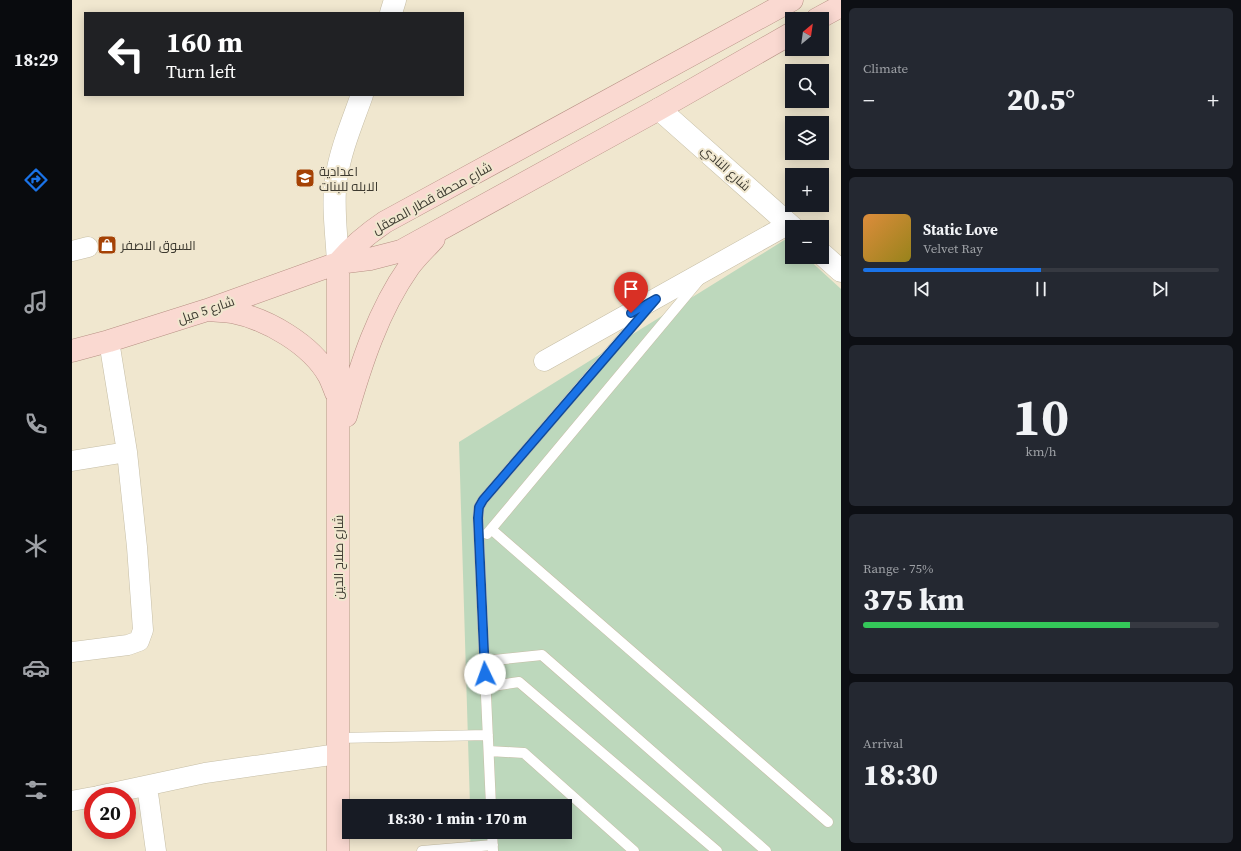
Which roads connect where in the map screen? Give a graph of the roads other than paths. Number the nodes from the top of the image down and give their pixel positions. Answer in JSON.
{"nodes":[{"id":1,"x":395,"y":0,"type":"edge"},
{"id":2,"x":792,"y":0,"type":"edge"},
{"id":3,"x":841,"y":6,"type":"edge"},
{"id":4,"x":391,"y":12,"type":"edge"},
{"id":5,"x":829,"y":12,"type":"edge"},
{"id":6,"x":785,"y":38,"type":"edge"},
{"id":7,"x":362,"y":96,"type":"edge"},
{"id":8,"x":659,"y":109,"type":"junction"},
{"id":9,"x":785,"y":222,"type":"edge"},
{"id":10,"x":448,"y":225,"type":"junction"},
{"id":11,"x":785,"y":229,"type":"edge"},
{"id":12,"x":829,"y":260,"type":"edge"},
{"id":13,"x":338,"y":264,"type":"junction"},
{"id":14,"x":710,"y":268,"type":"junction"},
{"id":15,"x":841,"y":271,"type":"edge"},
{"id":16,"x":656,"y":299,"type":"junction"},
{"id":17,"x":207,"y":310,"type":"junction"},
{"id":18,"x":109,"y":341,"type":"junction"},
{"id":19,"x":72,"y":351,"type":"edge"},
{"id":20,"x":544,"y":361,"type":"dead end"},
{"id":21,"x":339,"y":401,"type":"junction"},
{"id":22,"x":338,"y":442,"type":"junction"},
{"id":23,"x":127,"y":452,"type":"junction"},
{"id":24,"x":72,"y":461,"type":"edge"},
{"id":25,"x":491,"y":529,"type":"junction"},
{"id":26,"x":480,"y":543,"type":"junction"},
{"id":27,"x":72,"y":652,"type":"edge"},
{"id":28,"x":485,"y":660,"type":"junction"},
{"id":29,"x":486,"y":687,"type":"junction"},
{"id":30,"x":488,"y":735,"type":"junction"},
{"id":31,"x":338,"y":746,"type":"junction"},
{"id":32,"x":489,"y":751,"type":"junction"},
{"id":33,"x":147,"y":786,"type":"junction"},
{"id":34,"x":136,"y":788,"type":"edge"},
{"id":35,"x":84,"y":799,"type":"edge"},
{"id":36,"x":491,"y":799,"type":"edge"},
{"id":37,"x":72,"y":801,"type":"edge"},
{"id":38,"x":828,"y":822,"type":"dead end"},
{"id":39,"x":493,"y":848,"type":"edge"},
{"id":40,"x":156,"y":851,"type":"edge"},
{"id":41,"x":338,"y":851,"type":"edge"},
{"id":42,"x":422,"y":851,"type":"edge"},
{"id":43,"x":634,"y":851,"type":"edge"},
{"id":44,"x":717,"y":851,"type":"edge"},
{"id":45,"x":766,"y":851,"type":"edge"}],
"edges":[{"from":1,"to":4,"type":"street"},
{"from":2,"to":13,"type":"main road","name":"شارع محطة قطار المعقل"},
{"from":3,"to":5,"type":"main road"},
{"from":6,"to":8,"type":"main road","name":"شارع محطة قطار المعقل"},
{"from":7,"to":13,"type":"street"},
{"from":8,"to":9,"type":"street","name":"شارع النادي"},
{"from":8,"to":10,"type":"main road","name":"شارع محطة قطار المعقل"},
{"from":10,"to":13,"type":"main road","name":"شارع محطة قطار المعقل"},
{"from":10,"to":22,"type":"main road"},
{"from":11,"to":14,"type":"street"},
{"from":12,"to":15,"type":"street"},
{"from":13,"to":17,"type":"main road","name":"شارع 5 ميل"},
{"from":13,"to":21,"type":"main road","name":"شارع صلاح الدين"},
{"from":14,"to":16,"type":"street"},
{"from":14,"to":25,"type":"lane"},
{"from":16,"to":20,"type":"street"},
{"from":16,"to":26,"type":"lane"},
{"from":17,"to":18,"type":"main road","name":"شارع 5 ميل"},
{"from":17,"to":21,"type":"main road"},
{"from":18,"to":19,"type":"main road","name":"شارع 5 ميل"},
{"from":18,"to":23,"type":"street"},
{"from":21,"to":22,"type":"main road","name":"شارع صلاح الدين"},
{"from":22,"to":31,"type":"main road","name":"شارع صلاح الدين"},
{"from":23,"to":24,"type":"street"},
{"from":23,"to":27,"type":"street"},
{"from":25,"to":26,"type":"lane"},
{"from":25,"to":38,"type":"lane"},
{"from":26,"to":28,"type":"lane"},
{"from":28,"to":29,"type":"lane"},
{"from":28,"to":45,"type":"lane"},
{"from":29,"to":30,"type":"lane"},
{"from":29,"to":44,"type":"lane"},
{"from":30,"to":31,"type":"lane"},
{"from":30,"to":32,"type":"lane"},
{"from":31,"to":33,"type":"street"},
{"from":31,"to":41,"type":"main road","name":"شارع صلاح الدين"},
{"from":32,"to":36,"type":"lane"},
{"from":32,"to":43,"type":"lane"},
{"from":33,"to":34,"type":"street"},
{"from":33,"to":40,"type":"street"},
{"from":35,"to":37,"type":"street"},
{"from":39,"to":42,"type":"lane"}]}
